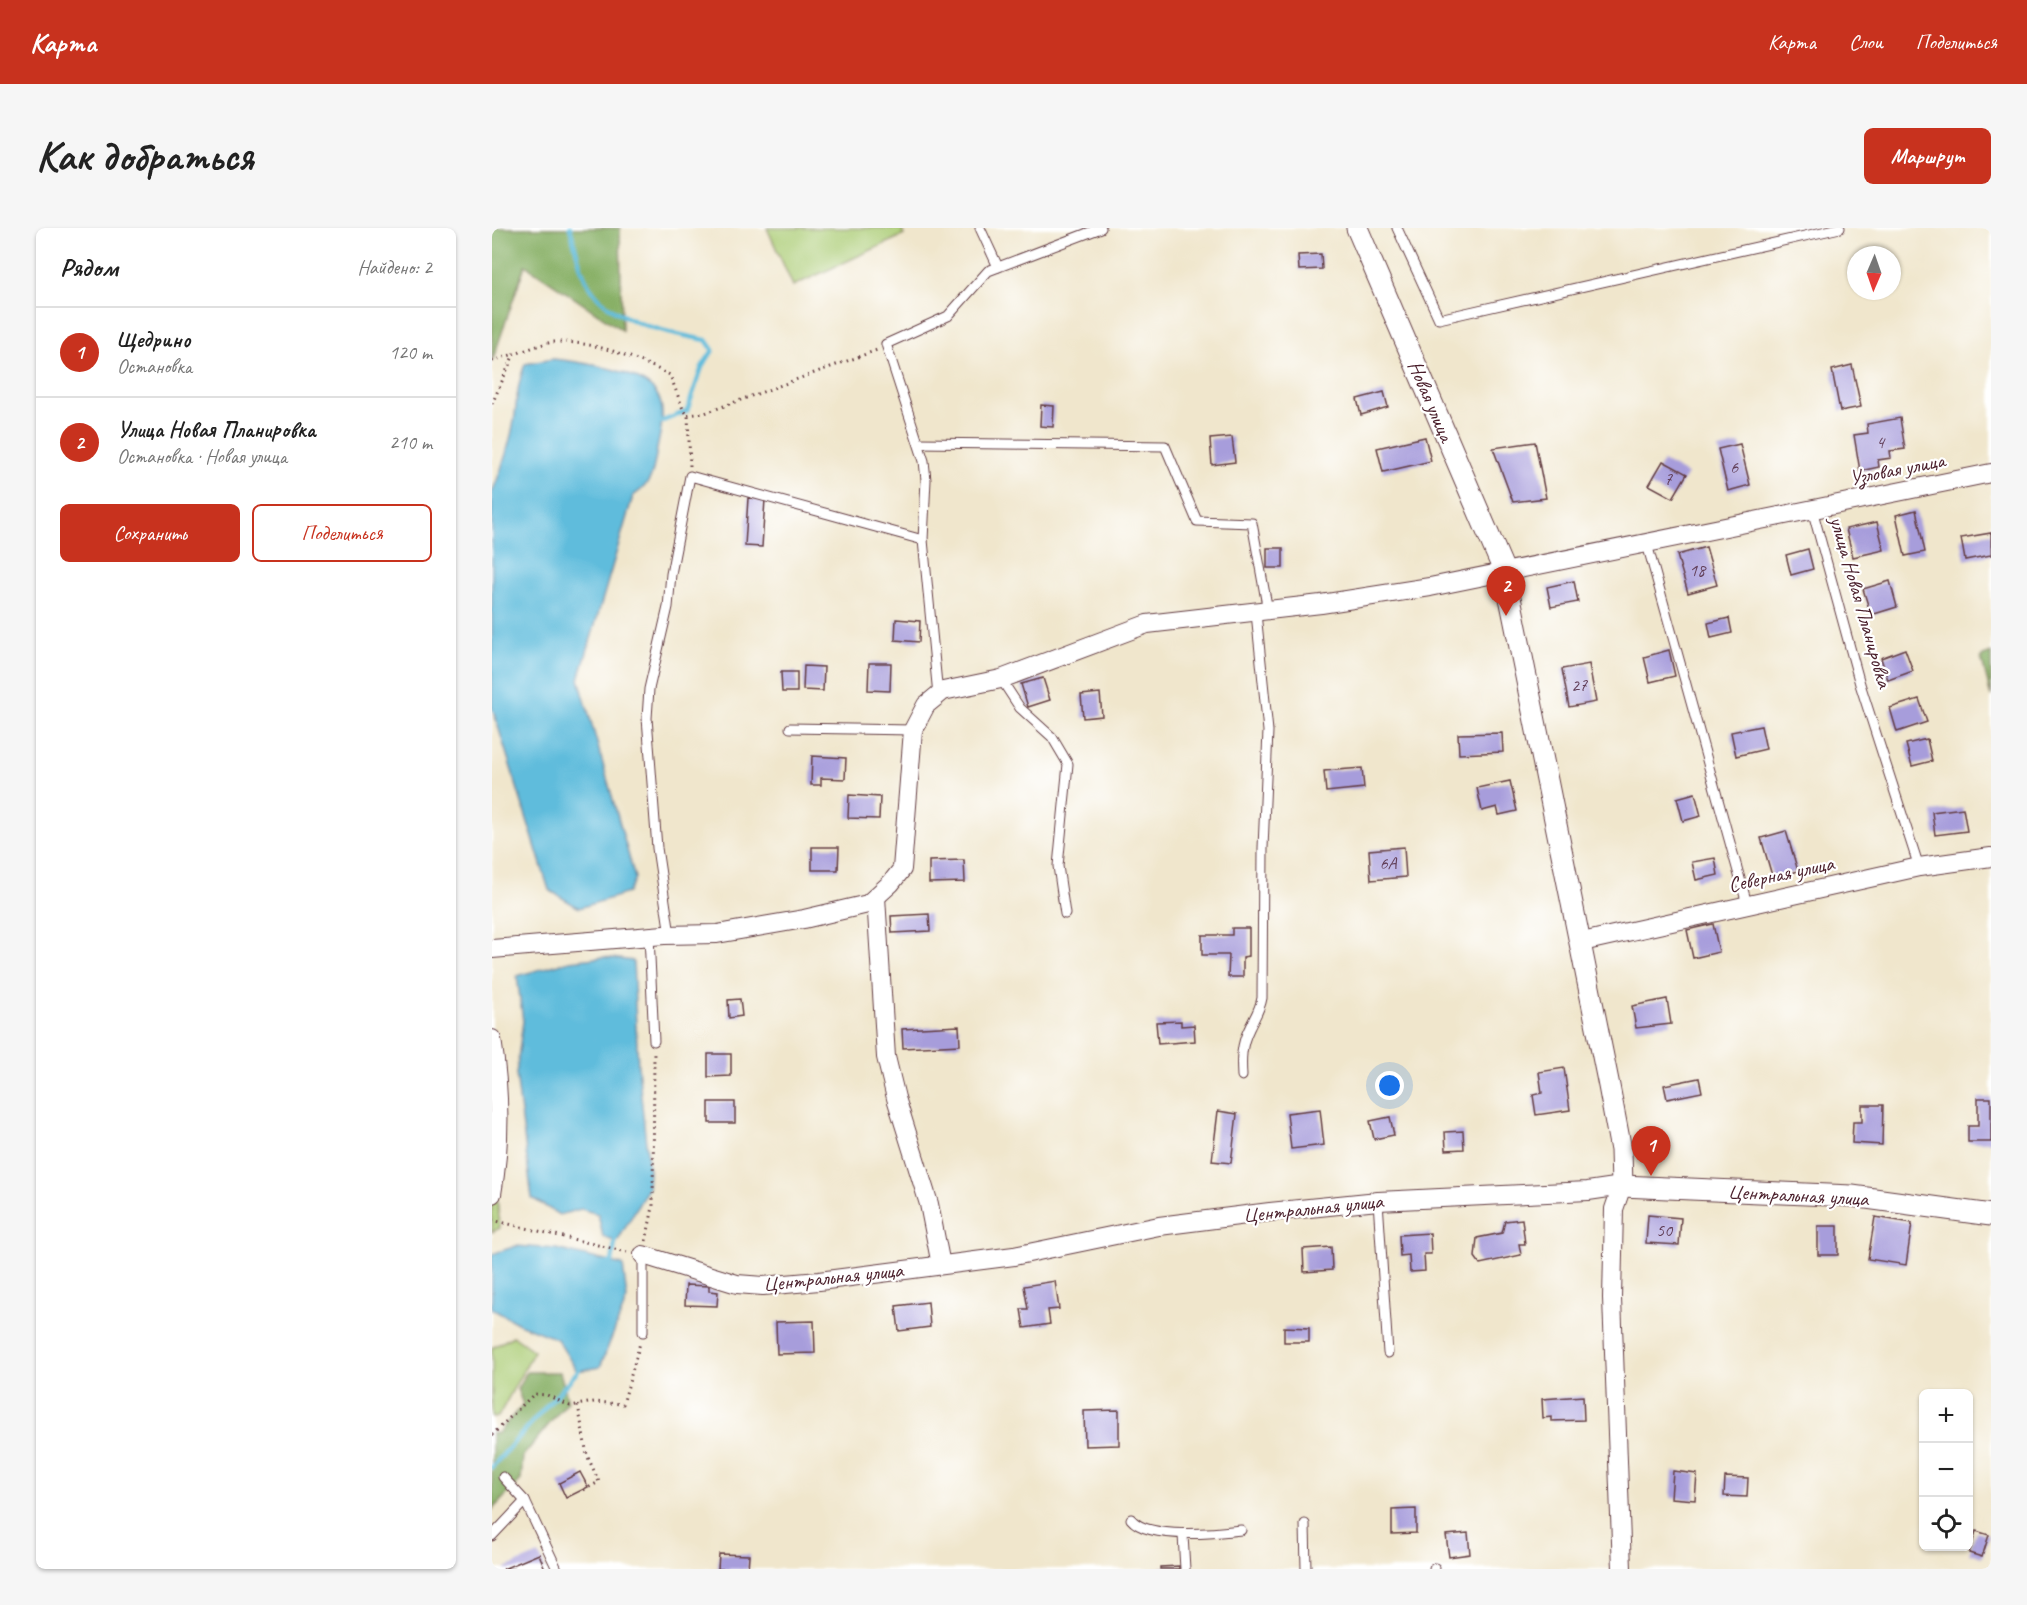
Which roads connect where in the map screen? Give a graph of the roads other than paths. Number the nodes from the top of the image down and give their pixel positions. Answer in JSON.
{"nodes":[{"id":1,"x":980,"y":228,"type":"edge"},
{"id":2,"x":1101,"y":228,"type":"edge"},
{"id":3,"x":1357,"y":228,"type":"edge"},
{"id":4,"x":1397,"y":228,"type":"edge"},
{"id":5,"x":1840,"y":228,"type":"edge"},
{"id":6,"x":998,"y":267,"type":"junction"},
{"id":7,"x":920,"y":443,"type":"junction"},
{"id":8,"x":1991,"y":472,"type":"edge"},
{"id":9,"x":1812,"y":509,"type":"junction"},
{"id":10,"x":923,"y":540,"type":"junction"},
{"id":11,"x":1647,"y":544,"type":"junction"},
{"id":12,"x":1505,"y":573,"type":"junction"},
{"id":13,"x":1262,"y":612,"type":"junction"},
{"id":14,"x":1001,"y":679,"type":"junction"},
{"id":15,"x":938,"y":695,"type":"junction"},
{"id":16,"x":790,"y":728,"type":"dead end"},
{"id":17,"x":913,"y":730,"type":"junction"},
{"id":18,"x":1991,"y":857,"type":"edge"},
{"id":19,"x":1919,"y":867,"type":"junction"},
{"id":20,"x":876,"y":897,"type":"junction"},
{"id":21,"x":1748,"y":904,"type":"junction"},
{"id":22,"x":1065,"y":914,"type":"dead end"},
{"id":23,"x":670,"y":935,"type":"junction"},
{"id":24,"x":649,"y":936,"type":"junction"},
{"id":25,"x":1582,"y":942,"type":"junction"},
{"id":26,"x":492,"y":949,"type":"edge"},
{"id":27,"x":492,"y":1039,"type":"edge"},
{"id":28,"x":654,"y":1041,"type":"road end"},
{"id":29,"x":1242,"y":1076,"type":"dead end"},
{"id":30,"x":495,"y":1106,"type":"edge"},
{"id":31,"x":1622,"y":1186,"type":"junction"},
{"id":32,"x":492,"y":1194,"type":"edge"},
{"id":33,"x":1378,"y":1201,"type":"junction"},
{"id":34,"x":1991,"y":1215,"type":"edge"},
{"id":35,"x":643,"y":1255,"type":"joint"},
{"id":36,"x":941,"y":1265,"type":"junction"},
{"id":37,"x":644,"y":1332,"type":"road end"},
{"id":38,"x":1388,"y":1353,"type":"dead end"},
{"id":39,"x":503,"y":1477,"type":"dead end"},
{"id":40,"x":525,"y":1501,"type":"junction"},
{"id":41,"x":1131,"y":1519,"type":"dead end"},
{"id":42,"x":1305,"y":1524,"type":"dead end"},
{"id":43,"x":1241,"y":1530,"type":"dead end"},
{"id":44,"x":1183,"y":1535,"type":"junction"},
{"id":45,"x":492,"y":1536,"type":"edge"},
{"id":46,"x":557,"y":1569,"type":"edge"},
{"id":47,"x":1185,"y":1569,"type":"edge"},
{"id":48,"x":1306,"y":1569,"type":"edge"},
{"id":49,"x":1622,"y":1569,"type":"edge"}],
"edges":[{"from":1,"to":6,"type":"lane"},
{"from":2,"to":6,"type":"lane"},
{"from":3,"to":12,"type":"street","name":"Новая улица"},
{"from":4,"to":5,"type":"lane"},
{"from":6,"to":7,"type":"lane"},
{"from":7,"to":10,"type":"lane"},
{"from":7,"to":13,"type":"lane"},
{"from":8,"to":9,"type":"street","name":"Узловая улица"},
{"from":9,"to":11,"type":"street","name":"улица Новая Планировка"},
{"from":9,"to":19,"type":"lane","name":"улица Новая Планировка"},
{"from":10,"to":15,"type":"lane"},
{"from":10,"to":23,"type":"lane"},
{"from":11,"to":12,"type":"street","name":"улица Новая Планировка"},
{"from":11,"to":21,"type":"lane"},
{"from":12,"to":13,"type":"street","name":"улица Новая Планировка"},
{"from":12,"to":25,"type":"street","name":"Новая улица"},
{"from":13,"to":14,"type":"street","name":"улица Новая Планировка"},
{"from":13,"to":29,"type":"lane"},
{"from":14,"to":15,"type":"street","name":"улица Новая Планировка"},
{"from":14,"to":22,"type":"lane"},
{"from":15,"to":17,"type":"street"},
{"from":16,"to":17,"type":"lane"},
{"from":17,"to":20,"type":"street"},
{"from":18,"to":19,"type":"street","name":"Северная улица"},
{"from":19,"to":21,"type":"street","name":"Северная улица"},
{"from":20,"to":23,"type":"street"},
{"from":20,"to":36,"type":"street"},
{"from":21,"to":25,"type":"street","name":"Северная улица"},
{"from":23,"to":24,"type":"street"},
{"from":24,"to":26,"type":"street"},
{"from":24,"to":28,"type":"lane"},
{"from":25,"to":31,"type":"street","name":"Новая улица"},
{"from":27,"to":30,"type":"street"},
{"from":30,"to":32,"type":"street"},
{"from":31,"to":33,"type":"street","name":"Центральная улица"},
{"from":31,"to":34,"type":"street","name":"Центральная улица"},
{"from":31,"to":49,"type":"street"},
{"from":33,"to":36,"type":"street","name":"Центральная улица"},
{"from":33,"to":38,"type":"lane"},
{"from":35,"to":36,"type":"street","name":"Центральная улица"},
{"from":35,"to":37,"type":"lane"},
{"from":39,"to":40,"type":"lane"},
{"from":40,"to":45,"type":"lane"},
{"from":40,"to":46,"type":"lane"},
{"from":41,"to":44,"type":"lane"},
{"from":42,"to":48,"type":"lane"},
{"from":43,"to":44,"type":"lane"},
{"from":44,"to":47,"type":"lane"}]}
